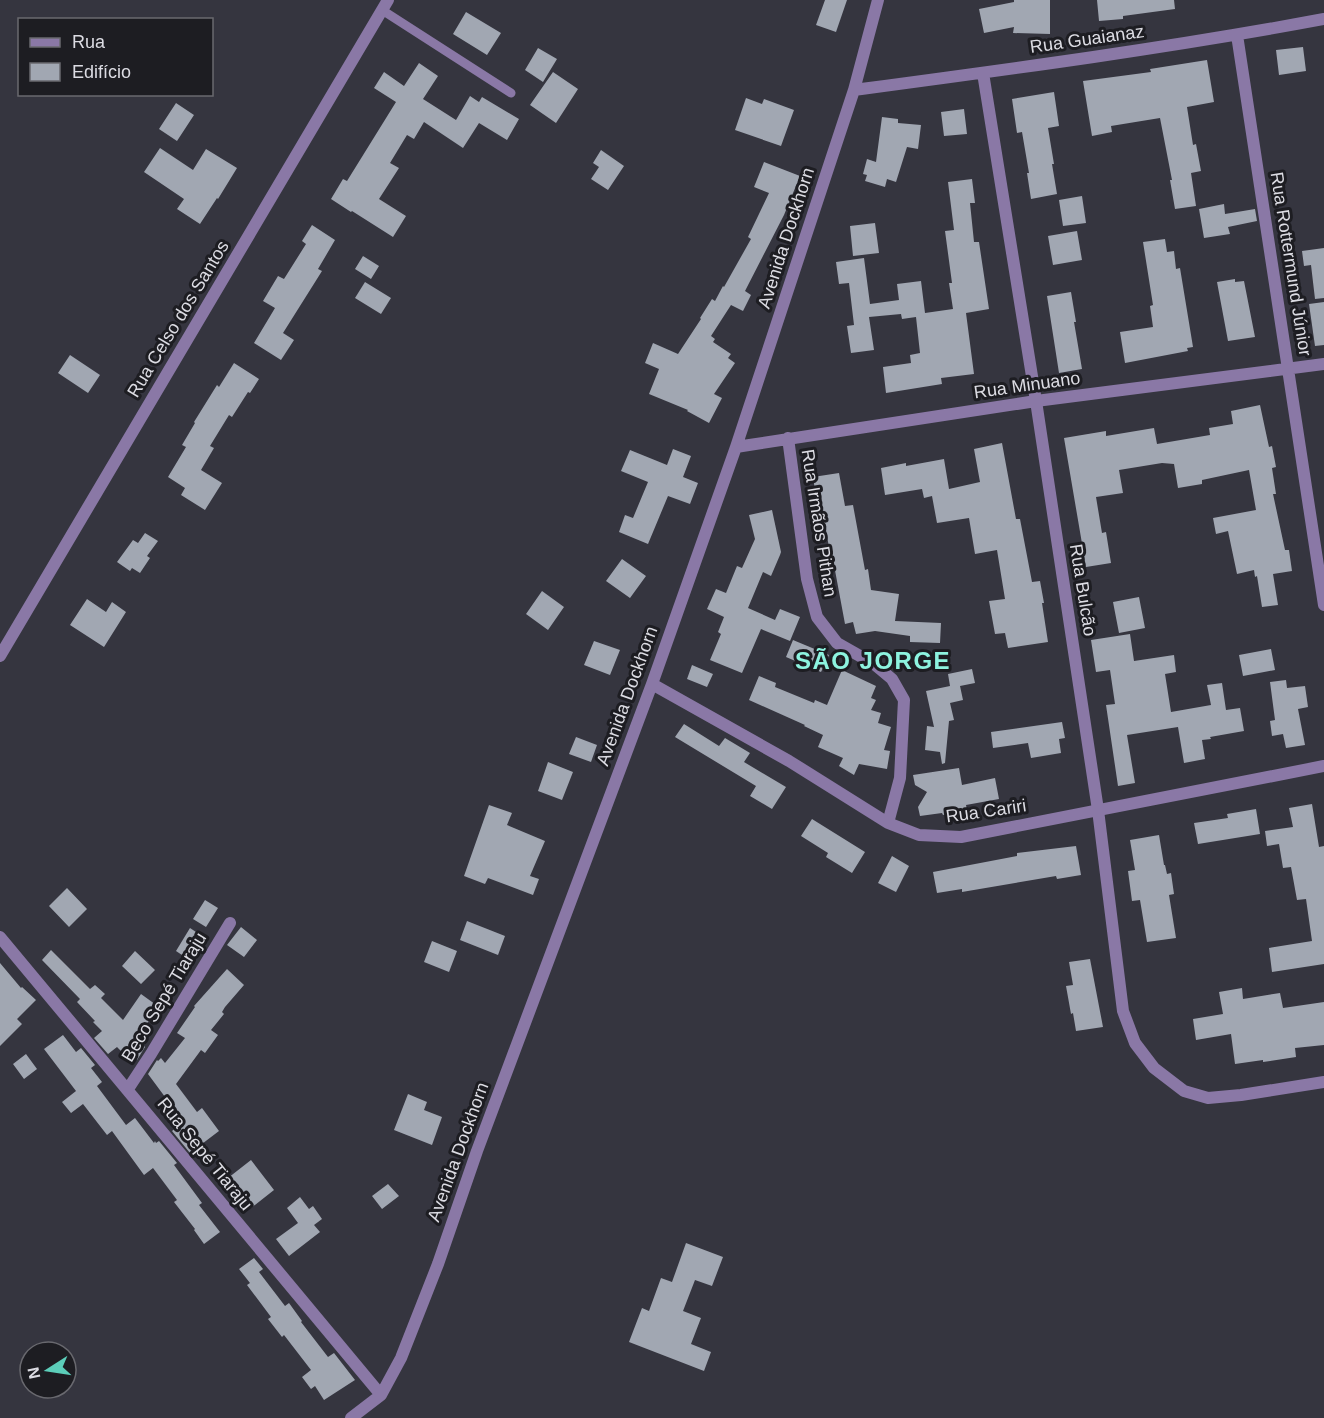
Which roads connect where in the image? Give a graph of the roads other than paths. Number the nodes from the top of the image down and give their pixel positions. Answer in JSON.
{"nodes":[{"id":1,"x":878,"y":0,"type":"edge"},
{"id":2,"x":385,"y":5,"type":"edge"},
{"id":3,"x":1324,"y":19,"type":"edge"},
{"id":4,"x":1237,"y":35,"type":"junction"},
{"id":5,"x":982,"y":73,"type":"junction"},
{"id":6,"x":854,"y":90,"type":"junction"},
{"id":7,"x":511,"y":93,"type":"dead end"},
{"id":8,"x":1324,"y":364,"type":"edge"},
{"id":9,"x":1289,"y":369,"type":"junction"},
{"id":10,"x":1036,"y":401,"type":"junction"},
{"id":11,"x":788,"y":438,"type":"junction"},
{"id":12,"x":736,"y":447,"type":"junction"},
{"id":13,"x":1324,"y":605,"type":"edge"},
{"id":14,"x":0,"y":656,"type":"edge"},
{"id":15,"x":652,"y":684,"type":"junction"},
{"id":16,"x":1324,"y":766,"type":"edge"},
{"id":17,"x":1098,"y":810,"type":"junction"},
{"id":18,"x":888,"y":823,"type":"junction"},
{"id":19,"x":230,"y":923,"type":"dead end"},
{"id":20,"x":0,"y":937,"type":"edge"},
{"id":21,"x":1324,"y":1082,"type":"edge"},
{"id":22,"x":128,"y":1089,"type":"junction"},
{"id":23,"x":381,"y":1395,"type":"junction"},
{"id":24,"x":351,"y":1418,"type":"edge"}],
"edges":[{"from":1,"to":6,"type":"street","name":"Avenida Dockhorn"},
{"from":2,"to":7,"type":"lane"},
{"from":2,"to":14,"type":"street","name":"Rua Celso dos Santos"},
{"from":3,"to":4,"type":"street","name":"Rua Guaianaz"},
{"from":4,"to":5,"type":"street","name":"Rua Guaianaz"},
{"from":4,"to":9,"type":"street","name":"Rua Rottermund Júnior"},
{"from":5,"to":6,"type":"street","name":"Rua Guaianaz"},
{"from":5,"to":10,"type":"street","name":"Rua Bulcão"},
{"from":6,"to":12,"type":"street","name":"Avenida Dockhorn"},
{"from":8,"to":9,"type":"street","name":"Rua Minuano"},
{"from":9,"to":10,"type":"street","name":"Rua Minuano"},
{"from":9,"to":13,"type":"street","name":"Rua Rottermund Júnior"},
{"from":10,"to":11,"type":"street","name":"Rua Minuano"},
{"from":10,"to":17,"type":"street","name":"Rua Bulcão"},
{"from":11,"to":12,"type":"street","name":"Rua Minuano"},
{"from":11,"to":18,"type":"street","name":"Rua Irmãos Pithan"},
{"from":12,"to":15,"type":"street","name":"Avenida Dockhorn"},
{"from":15,"to":18,"type":"street","name":"Rua Cariri"},
{"from":15,"to":23,"type":"street","name":"Avenida Dockhorn"},
{"from":16,"to":17,"type":"street","name":"Rua Cariri"},
{"from":17,"to":18,"type":"street","name":"Rua Cariri"},
{"from":17,"to":21,"type":"street","name":"Rua Bulcão"},
{"from":19,"to":22,"type":"street","name":"Beco Sepé Tiaraju"},
{"from":20,"to":22,"type":"street","name":"Rua Sepé Tiaraju"},
{"from":22,"to":23,"type":"street","name":"Rua Sepé Tiaraju"},
{"from":23,"to":24,"type":"street"}]}
